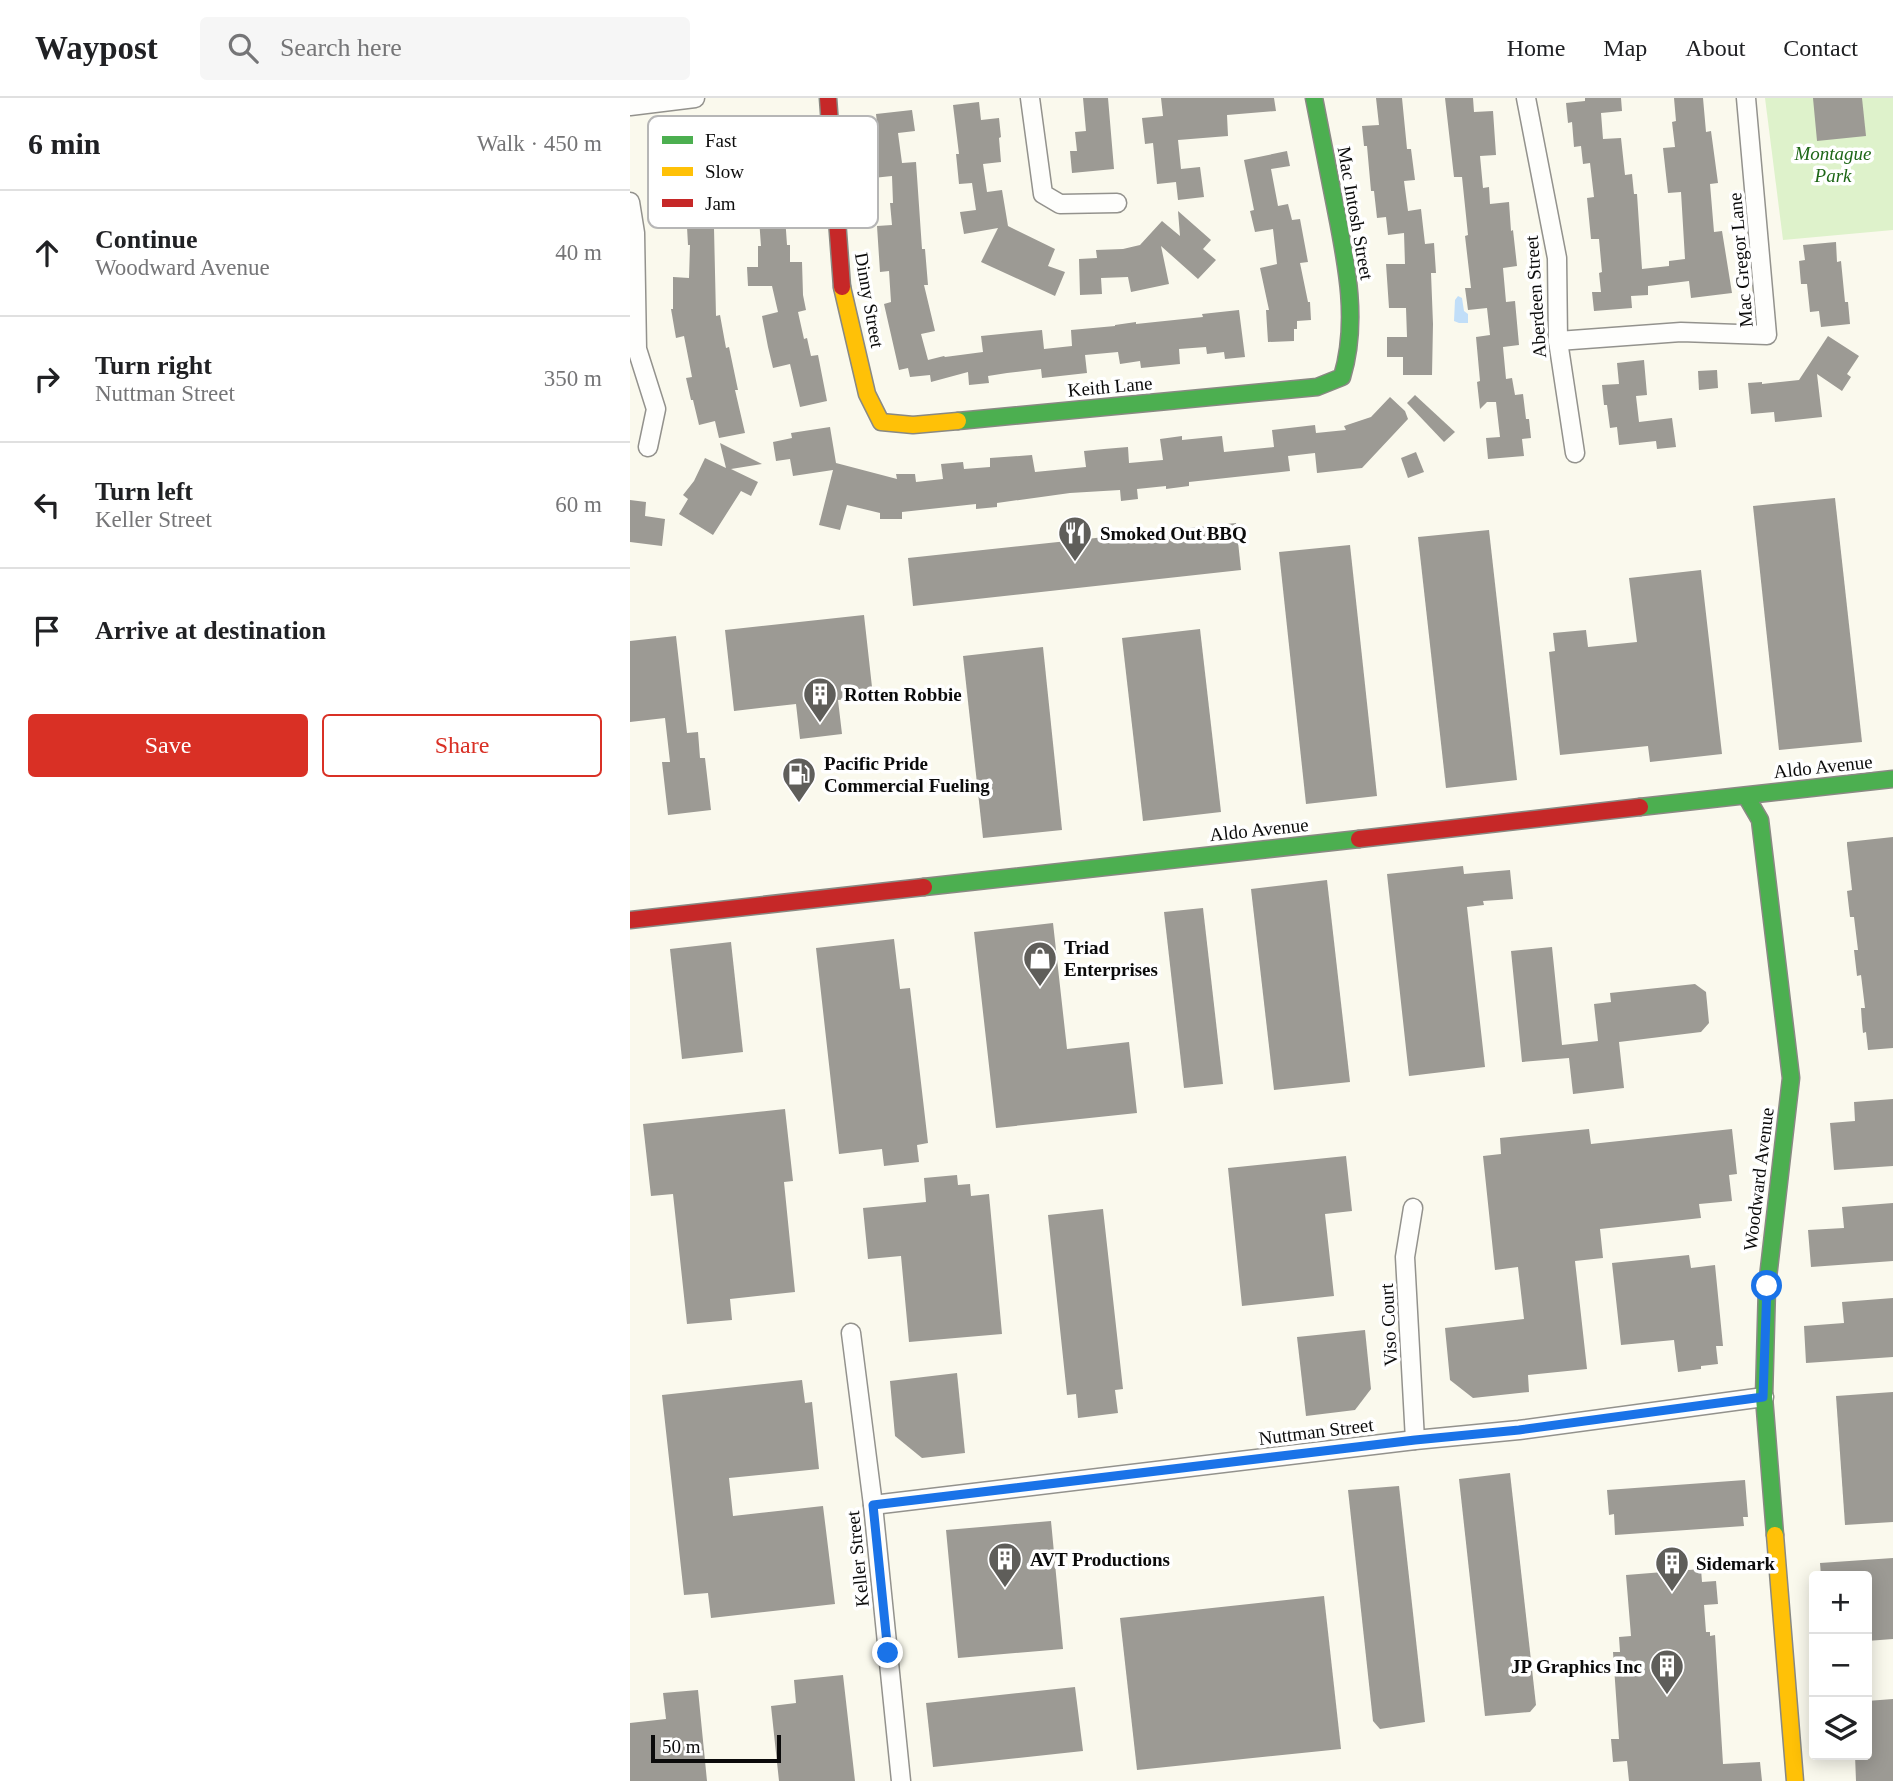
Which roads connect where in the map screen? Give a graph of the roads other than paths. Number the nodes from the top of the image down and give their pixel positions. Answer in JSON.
{"nodes":[{"id":1,"x":695,"y":98,"type":"edge"},
{"id":2,"x":828,"y":98,"type":"edge"},
{"id":3,"x":1030,"y":98,"type":"edge"},
{"id":4,"x":1314,"y":98,"type":"edge"},
{"id":5,"x":1526,"y":98,"type":"edge"},
{"id":6,"x":1746,"y":98,"type":"edge"},
{"id":7,"x":630,"y":106,"type":"edge"},
{"id":8,"x":829,"y":116,"type":"edge"},
{"id":9,"x":630,"y":202,"type":"edge"},
{"id":10,"x":1117,"y":203,"type":"dead end"},
{"id":11,"x":838,"y":228,"type":"edge"},
{"id":12,"x":1558,"y":341,"type":"junction"},
{"id":13,"x":1342,"y":377,"type":"joint"},
{"id":14,"x":881,"y":422,"type":"joint"},
{"id":15,"x":649,"y":447,"type":"dead end"},
{"id":16,"x":1575,"y":453,"type":"dead end"},
{"id":17,"x":1893,"y":779,"type":"edge"},
{"id":18,"x":1746,"y":796,"type":"junction"},
{"id":19,"x":630,"y":920,"type":"edge"},
{"id":20,"x":1413,"y":1208,"type":"dead end"},
{"id":21,"x":850,"y":1333,"type":"dead end"},
{"id":22,"x":1763,"y":1397,"type":"junction"},
{"id":23,"x":1415,"y":1440,"type":"junction"},
{"id":24,"x":873,"y":1505,"type":"junction"},
{"id":25,"x":901,"y":1781,"type":"edge"},
{"id":26,"x":1795,"y":1781,"type":"edge"}],
"edges":[{"from":1,"to":7,"type":"street"},
{"from":2,"to":8,"type":"street","name":"Dinny Street"},
{"from":3,"to":10,"type":"street"},
{"from":4,"to":13,"type":"street","name":"Mac Intosh Street"},
{"from":5,"to":12,"type":"street","name":"Aberdeen Street"},
{"from":6,"to":12,"type":"street","name":"Mac Gregor Lane"},
{"from":9,"to":15,"type":"street"},
{"from":11,"to":14,"type":"street","name":"Dinny Street"},
{"from":12,"to":16,"type":"street","name":"Aberdeen Street"},
{"from":13,"to":14,"type":"street","name":"Keith Lane"},
{"from":17,"to":18,"type":"street","name":"Aldo Avenue"},
{"from":18,"to":19,"type":"street","name":"Aldo Avenue"},
{"from":18,"to":22,"type":"street","name":"Woodward Avenue"},
{"from":20,"to":23,"type":"street","name":"Viso Court"},
{"from":21,"to":24,"type":"street","name":"Keller Street"},
{"from":22,"to":23,"type":"street","name":"Nuttman Street"},
{"from":22,"to":26,"type":"street","name":"Woodward Avenue"},
{"from":23,"to":24,"type":"street","name":"Nuttman Street"},
{"from":24,"to":25,"type":"street","name":"Keller Street"}]}
